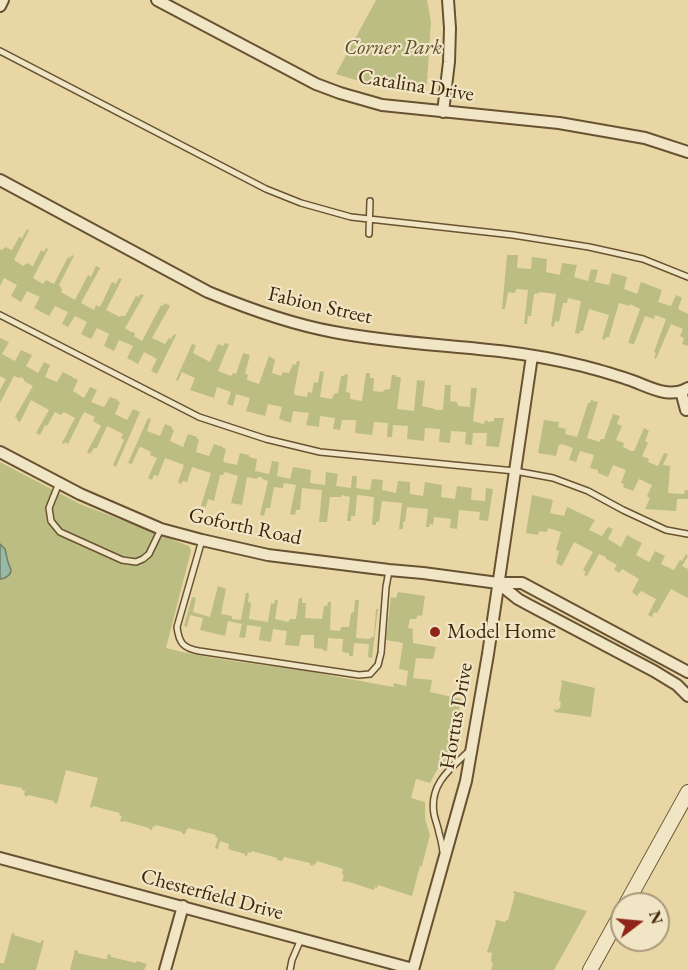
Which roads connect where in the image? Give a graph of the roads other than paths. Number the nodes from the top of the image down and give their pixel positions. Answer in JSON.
{"nodes":[{"id":1,"x":3,"y":0,"type":"edge"},
{"id":2,"x":157,"y":0,"type":"edge"},
{"id":3,"x":448,"y":0,"type":"edge"},
{"id":4,"x":0,"y":6,"type":"edge"},
{"id":5,"x":0,"y":51,"type":"edge"},
{"id":6,"x":442,"y":112,"type":"junction"},
{"id":7,"x":688,"y":152,"type":"edge"},
{"id":8,"x":0,"y":180,"type":"edge"},
{"id":9,"x":370,"y":201,"type":"dead end"},
{"id":10,"x":370,"y":219,"type":"junction"},
{"id":11,"x":369,"y":234,"type":"dead end"},
{"id":12,"x":688,"y":277,"type":"edge"},
{"id":13,"x":0,"y":315,"type":"edge"},
{"id":14,"x":532,"y":356,"type":"junction"},
{"id":15,"x":684,"y":390,"type":"edge"},
{"id":16,"x":687,"y":411,"type":"edge"},
{"id":17,"x":0,"y":452,"type":"edge"},
{"id":18,"x":514,"y":471,"type":"junction"},
{"id":19,"x":59,"y":483,"type":"junction"},
{"id":20,"x":161,"y":529,"type":"junction"},
{"id":21,"x":688,"y":534,"type":"edge"},
{"id":22,"x":202,"y":540,"type":"junction"},
{"id":23,"x":389,"y":570,"type":"junction"},
{"id":24,"x":498,"y":583,"type":"junction"},
{"id":25,"x":688,"y":672,"type":"edge"},
{"id":26,"x":688,"y":696,"type":"edge"},
{"id":27,"x":472,"y":749,"type":"junction"},
{"id":28,"x":688,"y":792,"type":"edge"},
{"id":29,"x":0,"y":858,"type":"edge"},
{"id":30,"x":444,"y":858,"type":"junction"},
{"id":31,"x":633,"y":892,"type":"edge"},
{"id":32,"x":183,"y":906,"type":"junction"},
{"id":33,"x":610,"y":934,"type":"edge"},
{"id":34,"x":301,"y":939,"type":"junction"},
{"id":35,"x":165,"y":970,"type":"edge"},
{"id":36,"x":290,"y":970,"type":"edge"},
{"id":37,"x":413,"y":970,"type":"edge"},
{"id":38,"x":590,"y":970,"type":"edge"}],
"edges":[{"from":1,"to":4,"type":"street"},
{"from":2,"to":6,"type":"street","name":"Catalina Drive"},
{"from":3,"to":6,"type":"street"},
{"from":5,"to":10,"type":"lane"},
{"from":6,"to":7,"type":"street","name":"Catalina Drive"},
{"from":8,"to":14,"type":"street","name":"Fabion Street"},
{"from":9,"to":10,"type":"lane"},
{"from":10,"to":11,"type":"lane"},
{"from":10,"to":12,"type":"lane"},
{"from":13,"to":18,"type":"lane"},
{"from":14,"to":15,"type":"street","name":"Fabion Street"},
{"from":14,"to":18,"type":"street","name":"Hortus Drive"},
{"from":15,"to":16,"type":"street"},
{"from":17,"to":19,"type":"street","name":"Goforth Road"},
{"from":18,"to":21,"type":"lane"},
{"from":18,"to":24,"type":"street","name":"Hortus Drive"},
{"from":19,"to":20,"type":"street","name":"Goforth Road"},
{"from":19,"to":20,"type":"lane"},
{"from":20,"to":22,"type":"street","name":"Goforth Road"},
{"from":22,"to":23,"type":"street","name":"Goforth Road"},
{"from":22,"to":23,"type":"lane"},
{"from":23,"to":24,"type":"street","name":"Goforth Road"},
{"from":24,"to":25,"type":"street","name":"Goforth Road"},
{"from":24,"to":26,"type":"street","name":"Goforth Road"},
{"from":24,"to":27,"type":"street","name":"Hortus Drive"},
{"from":27,"to":30,"type":"street","name":"Hortus Drive"},
{"from":27,"to":30,"type":"lane"},
{"from":28,"to":31,"type":"street"},
{"from":29,"to":32,"type":"street","name":"Chesterfield Drive"},
{"from":30,"to":37,"type":"street","name":"Hortus Drive"},
{"from":32,"to":34,"type":"street","name":"Chesterfield Drive"},
{"from":32,"to":35,"type":"street"},
{"from":33,"to":38,"type":"street"},
{"from":34,"to":36,"type":"lane"},
{"from":34,"to":37,"type":"street","name":"Chesterfield Drive"}]}
